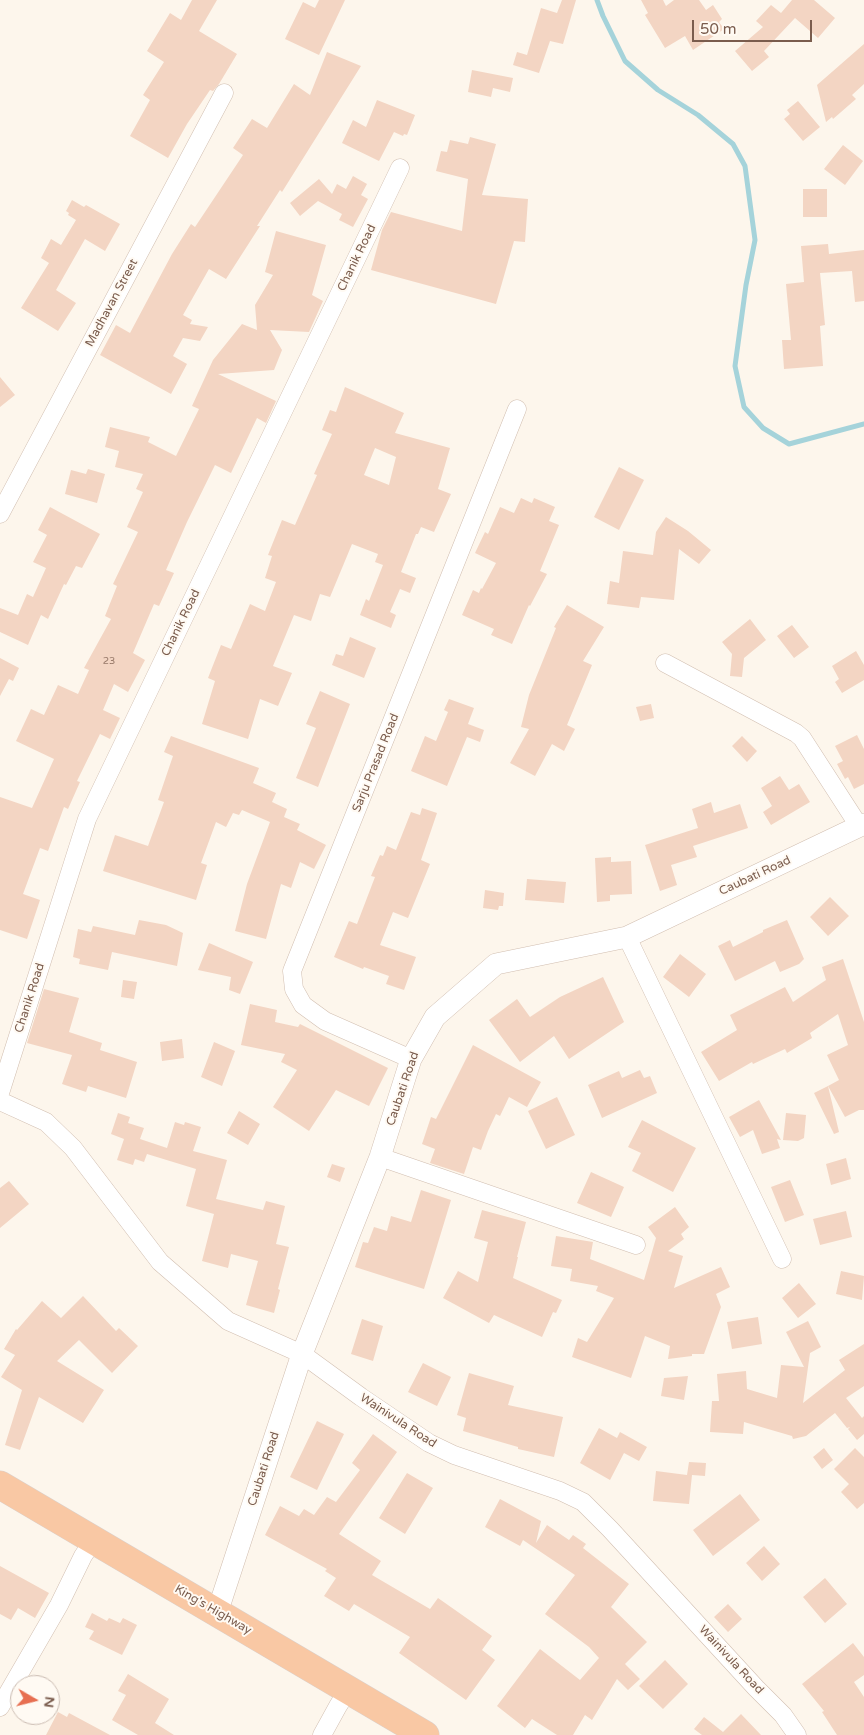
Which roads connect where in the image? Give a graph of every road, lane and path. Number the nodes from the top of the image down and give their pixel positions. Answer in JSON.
{"nodes":[{"id":1,"x":224,"y":92,"type":"dead end"},
{"id":2,"x":400,"y":168,"type":"dead end"},
{"id":3,"x":517,"y":409,"type":"dead end"},
{"id":4,"x":0,"y":514,"type":"edge"},
{"id":5,"x":665,"y":663,"type":"dead end"},
{"id":6,"x":861,"y":825,"type":"edge"},
{"id":7,"x":627,"y":937,"type":"junction"},
{"id":8,"x":411,"y":1059,"type":"junction"},
{"id":9,"x":0,"y":1093,"type":"edge"},
{"id":10,"x":0,"y":1101,"type":"edge"},
{"id":11,"x":380,"y":1157,"type":"junction"},
{"id":12,"x":636,"y":1245,"type":"dead end"},
{"id":13,"x":782,"y":1259,"type":"dead end"},
{"id":14,"x":302,"y":1354,"type":"junction"},
{"id":15,"x":0,"y":1485,"type":"edge"},
{"id":16,"x":0,"y":1507,"type":"edge"},
{"id":17,"x":88,"y":1548,"type":"junction"},
{"id":18,"x":217,"y":1613,"type":"junction"},
{"id":19,"x":343,"y":1698,"type":"junction"},
{"id":20,"x":0,"y":1707,"type":"edge"},
{"id":21,"x":322,"y":1735,"type":"edge"},
{"id":22,"x":388,"y":1735,"type":"edge"},
{"id":23,"x":425,"y":1735,"type":"edge"},
{"id":24,"x":798,"y":1735,"type":"edge"}],
"edges":[{"from":1,"to":4,"type":"street","name":"Madhavan Street"},
{"from":2,"to":9,"type":"street","name":"Chanik Road"},
{"from":3,"to":8,"type":"street","name":"Sarju Prasad Road"},
{"from":5,"to":6,"type":"street"},
{"from":6,"to":7,"type":"street","name":"Caubati Road"},
{"from":7,"to":8,"type":"street","name":"Caubati Road"},
{"from":7,"to":13,"type":"street"},
{"from":8,"to":11,"type":"street","name":"Caubati Road"},
{"from":10,"to":14,"type":"street","name":"Wainivula Road"},
{"from":11,"to":12,"type":"street"},
{"from":11,"to":14,"type":"street","name":"Caubati Road"},
{"from":14,"to":18,"type":"street","name":"Caubati Road"},
{"from":14,"to":24,"type":"street","name":"Wainivula Road"},
{"from":15,"to":17,"type":"highway","name":"King's Highway"},
{"from":16,"to":17,"type":"highway","name":"King's Highway"},
{"from":17,"to":18,"type":"highway","name":"King's Highway"},
{"from":17,"to":19,"type":"highway","name":"King's Highway"},
{"from":17,"to":20,"type":"street"},
{"from":18,"to":19,"type":"highway","name":"King's Highway"},
{"from":19,"to":21,"type":"street"},
{"from":19,"to":22,"type":"highway","name":"King's Highway"},
{"from":19,"to":23,"type":"highway","name":"King's Highway"}]}
